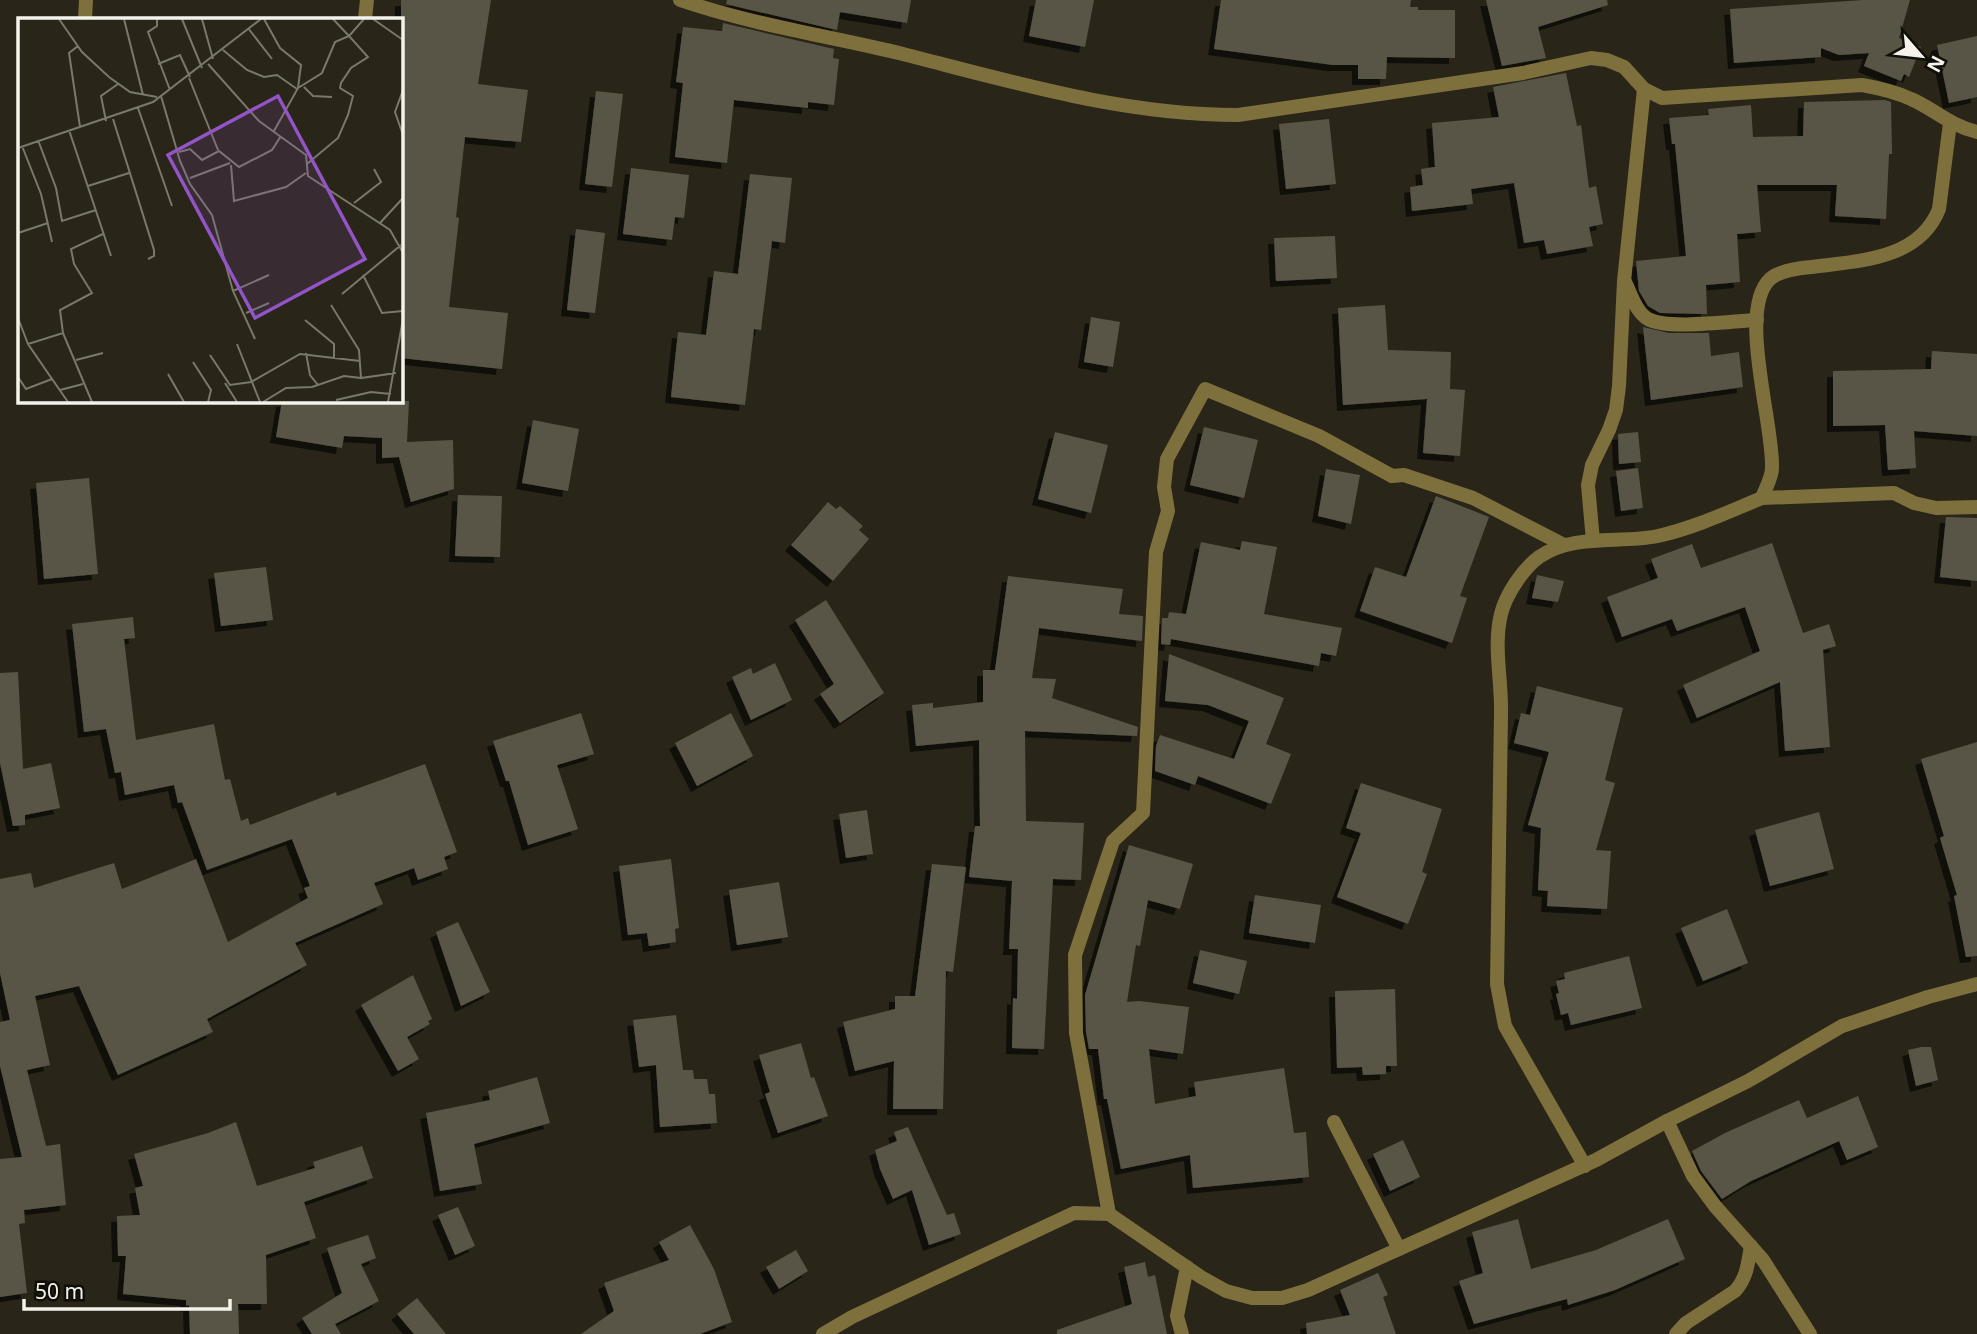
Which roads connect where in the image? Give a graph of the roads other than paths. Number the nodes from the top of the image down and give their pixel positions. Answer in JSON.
{"nodes":[{"id":1,"x":86,"y":0,"type":"edge"},
{"id":2,"x":367,"y":0,"type":"edge"},
{"id":3,"x":680,"y":0,"type":"edge"},
{"id":4,"x":85,"y":18,"type":"edge"},
{"id":5,"x":365,"y":18,"type":"edge"},
{"id":6,"x":1644,"y":89,"type":"junction"},
{"id":7,"x":1950,"y":123,"type":"junction"},
{"id":8,"x":1977,"y":132,"type":"edge"},
{"id":9,"x":1624,"y":281,"type":"junction"},
{"id":10,"x":1757,"y":320,"type":"junction"},
{"id":11,"x":1762,"y":498,"type":"junction"},
{"id":12,"x":1977,"y":507,"type":"edge"},
{"id":13,"x":1593,"y":541,"type":"junction"},
{"id":14,"x":1564,"y":545,"type":"junction"},
{"id":15,"x":1977,"y":984,"type":"edge"},
{"id":16,"x":1667,"y":1121,"type":"junction"},
{"id":17,"x":1334,"y":1122,"type":"dead end"},
{"id":18,"x":1585,"y":1166,"type":"junction"},
{"id":19,"x":1109,"y":1214,"type":"junction"},
{"id":20,"x":1751,"y":1246,"type":"junction"},
{"id":21,"x":1399,"y":1249,"type":"junction"},
{"id":22,"x":1186,"y":1267,"type":"junction"},
{"id":23,"x":823,"y":1334,"type":"edge"},
{"id":24,"x":1182,"y":1334,"type":"edge"},
{"id":25,"x":1676,"y":1334,"type":"edge"},
{"id":26,"x":1810,"y":1334,"type":"edge"}],
"edges":[{"from":1,"to":4,"type":"street"},
{"from":2,"to":5,"type":"street"},
{"from":3,"to":6,"type":"street"},
{"from":6,"to":7,"type":"street"},
{"from":6,"to":9,"type":"street"},
{"from":7,"to":8,"type":"street"},
{"from":7,"to":10,"type":"street"},
{"from":9,"to":10,"type":"street"},
{"from":9,"to":13,"type":"street"},
{"from":10,"to":11,"type":"street"},
{"from":11,"to":12,"type":"street"},
{"from":11,"to":13,"type":"street"},
{"from":13,"to":14,"type":"street"},
{"from":14,"to":18,"type":"street"},
{"from":14,"to":19,"type":"street"},
{"from":15,"to":16,"type":"street"},
{"from":16,"to":18,"type":"street"},
{"from":16,"to":20,"type":"street"},
{"from":17,"to":21,"type":"street"},
{"from":18,"to":21,"type":"street"},
{"from":19,"to":22,"type":"street"},
{"from":19,"to":23,"type":"street"},
{"from":20,"to":25,"type":"street"},
{"from":20,"to":26,"type":"street"},
{"from":21,"to":22,"type":"street"},
{"from":22,"to":24,"type":"street"}]}
